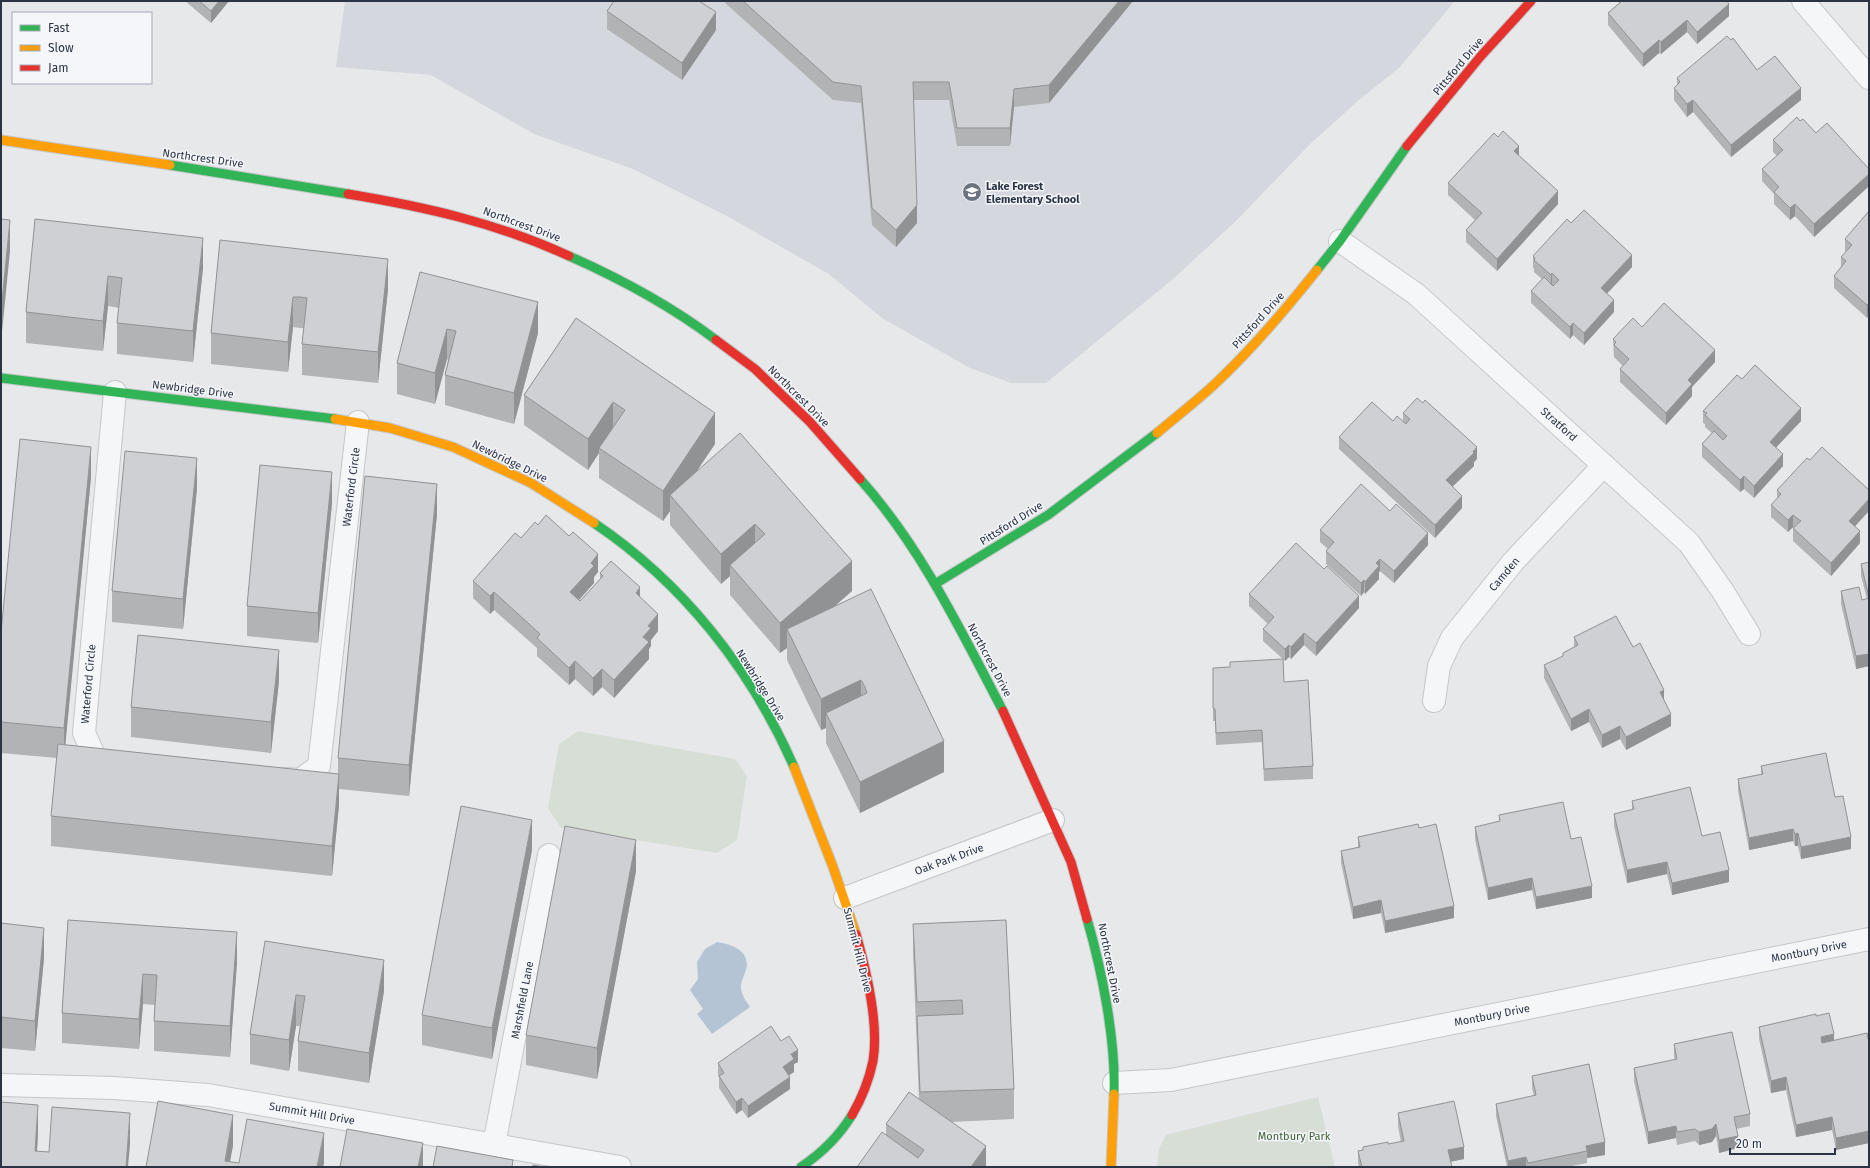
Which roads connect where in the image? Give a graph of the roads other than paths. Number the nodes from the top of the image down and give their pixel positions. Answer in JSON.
{"nodes":[{"id":1,"x":1531,"y":1,"type":"edge"},
{"id":2,"x":1803,"y":1,"type":"edge"},
{"id":3,"x":1869,"y":78,"type":"edge"},
{"id":4,"x":1,"y":140,"type":"edge"},
{"id":5,"x":1340,"y":240,"type":"junction"},
{"id":6,"x":1,"y":378,"type":"edge"},
{"id":7,"x":115,"y":392,"type":"junction"},
{"id":8,"x":358,"y":422,"type":"junction"},
{"id":9,"x":1604,"y":465,"type":"junction"},
{"id":10,"x":935,"y":584,"type":"junction"},
{"id":11,"x":1749,"y":634,"type":"dead end"},
{"id":12,"x":1434,"y":701,"type":"dead end"},
{"id":13,"x":136,"y":764,"type":"edge"},
{"id":14,"x":269,"y":777,"type":"edge"},
{"id":15,"x":1054,"y":820,"type":"junction"},
{"id":16,"x":549,"y":855,"type":"dead end"},
{"id":17,"x":845,"y":898,"type":"junction"},
{"id":18,"x":1869,"y":939,"type":"edge"},
{"id":19,"x":1114,"y":1083,"type":"junction"},
{"id":20,"x":1,"y":1086,"type":"edge"},
{"id":21,"x":494,"y":1145,"type":"junction"},
{"id":22,"x":620,"y":1167,"type":"edge"},
{"id":23,"x":801,"y":1167,"type":"edge"},
{"id":24,"x":1111,"y":1167,"type":"edge"}],
"edges":[{"from":1,"to":5,"type":"street","name":"Pittsford Drive"},
{"from":2,"to":3,"type":"street"},
{"from":4,"to":10,"type":"street","name":"Northcrest Drive"},
{"from":5,"to":9,"type":"street","name":"Stratford"},
{"from":5,"to":10,"type":"street","name":"Pittsford Drive"},
{"from":6,"to":7,"type":"street","name":"Newbridge Drive"},
{"from":7,"to":8,"type":"street","name":"Newbridge Drive"},
{"from":7,"to":13,"type":"street","name":"Waterford Circle"},
{"from":8,"to":14,"type":"street","name":"Waterford Circle"},
{"from":8,"to":17,"type":"street","name":"Newbridge Drive"},
{"from":9,"to":11,"type":"street","name":"Stratford"},
{"from":9,"to":12,"type":"street","name":"Camden"},
{"from":10,"to":15,"type":"street","name":"Northcrest Drive"},
{"from":15,"to":17,"type":"street","name":"Oak Park Drive"},
{"from":15,"to":19,"type":"street","name":"Northcrest Drive"},
{"from":16,"to":21,"type":"street","name":"Marshfield Lane"},
{"from":17,"to":23,"type":"street","name":"Summit Hill Drive"},
{"from":18,"to":19,"type":"street","name":"Montbury Drive"},
{"from":19,"to":24,"type":"street","name":"Northcrest Drive"},
{"from":20,"to":21,"type":"street","name":"Summit Hill Drive"},
{"from":21,"to":22,"type":"street","name":"Summit Hill Drive"}]}
